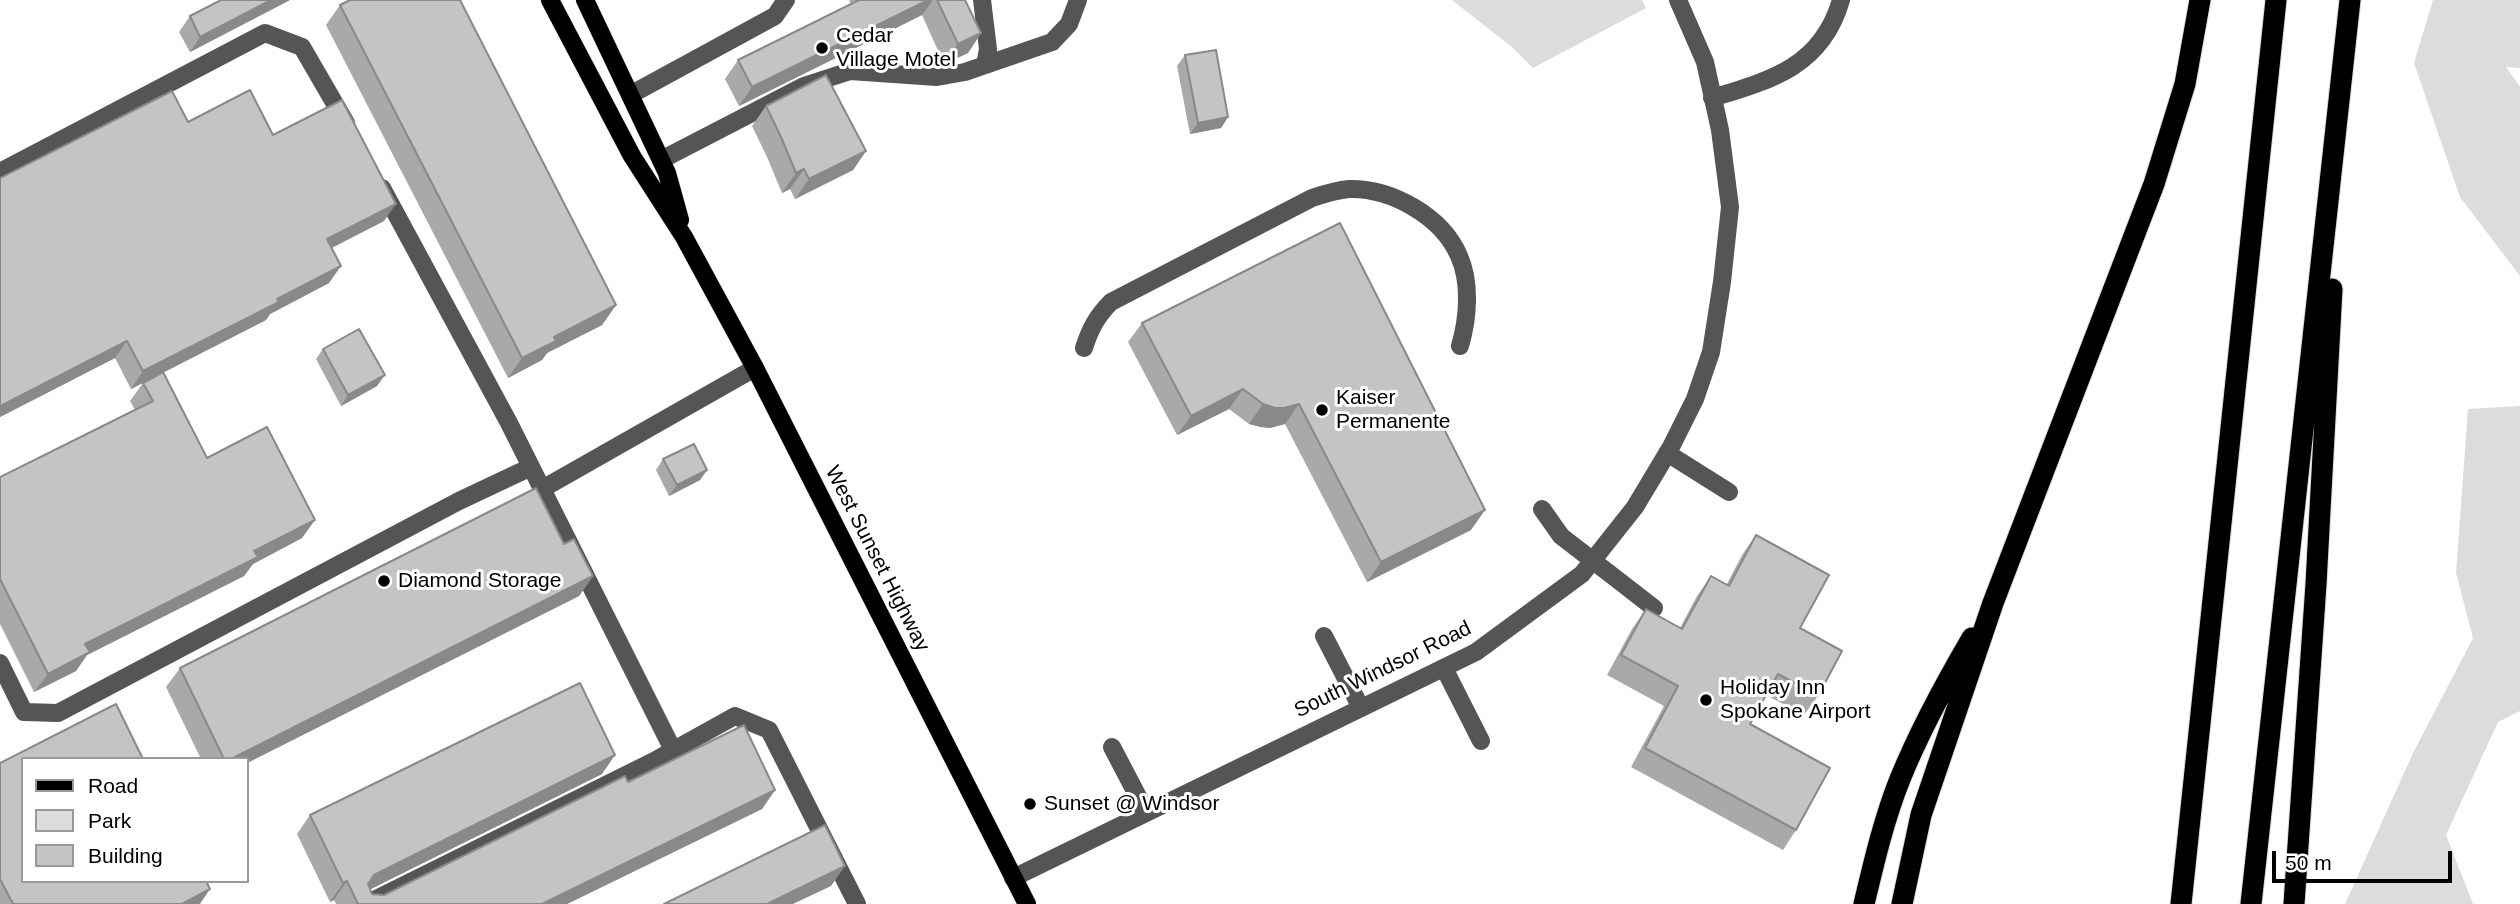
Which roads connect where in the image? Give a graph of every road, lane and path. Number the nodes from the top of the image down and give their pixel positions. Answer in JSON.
{"nodes":[{"id":1,"x":550,"y":0,"type":"edge"},
{"id":2,"x":585,"y":0,"type":"edge"},
{"id":3,"x":786,"y":0,"type":"edge"},
{"id":4,"x":982,"y":0,"type":"edge"},
{"id":5,"x":1078,"y":0,"type":"edge"},
{"id":6,"x":1678,"y":0,"type":"edge"},
{"id":7,"x":1841,"y":0,"type":"edge"},
{"id":8,"x":2200,"y":0,"type":"edge"},
{"id":9,"x":2276,"y":0,"type":"edge"},
{"id":10,"x":2350,"y":0,"type":"edge"},
{"id":11,"x":2346,"y":43,"type":"junction"},
{"id":12,"x":985,"y":65,"type":"junction"},
{"id":13,"x":630,"y":95,"type":"junction"},
{"id":14,"x":1712,"y":98,"type":"junction"},
{"id":15,"x":355,"y":138,"type":"edge"},
{"id":16,"x":661,"y":160,"type":"junction"},
{"id":17,"x":0,"y":172,"type":"edge"},
{"id":18,"x":374,"y":173,"type":"edge"},
{"id":19,"x":684,"y":237,"type":"junction"},
{"id":20,"x":1460,"y":346,"type":"dead end"},
{"id":21,"x":1084,"y":348,"type":"dead end"},
{"id":22,"x":755,"y":368,"type":"junction"},
{"id":23,"x":1667,"y":453,"type":"junction"},
{"id":24,"x":531,"y":467,"type":"junction"},
{"id":25,"x":542,"y":489,"type":"junction"},
{"id":26,"x":1729,"y":492,"type":"dead end"},
{"id":27,"x":1542,"y":509,"type":"dead end"},
{"id":28,"x":1592,"y":561,"type":"junction"},
{"id":29,"x":1993,"y":603,"type":"junction"},
{"id":30,"x":1654,"y":608,"type":"dead end"},
{"id":31,"x":1324,"y":636,"type":"dead end"},
{"id":32,"x":0,"y":663,"type":"edge"},
{"id":33,"x":1444,"y":667,"type":"junction"},
{"id":34,"x":1361,"y":708,"type":"junction"},
{"id":35,"x":1481,"y":741,"type":"dead end"},
{"id":36,"x":1112,"y":747,"type":"dead end"},
{"id":37,"x":673,"y":750,"type":"junction"},
{"id":38,"x":1146,"y":812,"type":"junction"},
{"id":39,"x":1013,"y":878,"type":"junction"},
{"id":40,"x":366,"y":904,"type":"edge"},
{"id":41,"x":857,"y":904,"type":"edge"},
{"id":42,"x":1027,"y":904,"type":"edge"},
{"id":43,"x":1864,"y":904,"type":"edge"},
{"id":44,"x":1902,"y":904,"type":"edge"},
{"id":45,"x":2181,"y":904,"type":"edge"},
{"id":46,"x":2251,"y":904,"type":"edge"},
{"id":47,"x":2294,"y":904,"type":"edge"}],
"edges":[{"from":1,"to":19,"type":"main road","name":"West Sunset Highway"},
{"from":2,"to":13,"type":"main road","name":"West Sunset Highway"},
{"from":3,"to":13,"type":"street"},
{"from":4,"to":12,"type":"street"},
{"from":5,"to":12,"type":"street"},
{"from":6,"to":14,"type":"street","name":"South Windsor Road"},
{"from":7,"to":14,"type":"street"},
{"from":8,"to":29,"type":"highway"},
{"from":9,"to":45,"type":"highway"},
{"from":10,"to":11,"type":"highway"},
{"from":11,"to":46,"type":"highway"},
{"from":11,"to":47,"type":"highway"},
{"from":12,"to":16,"type":"street"},
{"from":13,"to":16,"type":"main road","name":"West Sunset Highway"},
{"from":14,"to":23,"type":"street","name":"South Windsor Road"},
{"from":15,"to":17,"type":"street"},
{"from":16,"to":19,"type":"main road","name":"West Sunset Highway"},
{"from":18,"to":24,"type":"street"},
{"from":19,"to":22,"type":"main road","name":"West Sunset Highway"},
{"from":20,"to":21,"type":"street"},
{"from":22,"to":25,"type":"street"},
{"from":22,"to":39,"type":"main road","name":"West Sunset Highway"},
{"from":23,"to":26,"type":"street"},
{"from":23,"to":28,"type":"street","name":"South Windsor Road"},
{"from":24,"to":25,"type":"street"},
{"from":24,"to":32,"type":"street"},
{"from":25,"to":37,"type":"street"},
{"from":27,"to":28,"type":"street"},
{"from":28,"to":30,"type":"street"},
{"from":28,"to":33,"type":"street","name":"South Windsor Road"},
{"from":29,"to":43,"type":"highway"},
{"from":29,"to":44,"type":"highway"},
{"from":31,"to":34,"type":"street"},
{"from":33,"to":34,"type":"street","name":"South Windsor Road"},
{"from":33,"to":35,"type":"street"},
{"from":34,"to":38,"type":"street","name":"South Windsor Road"},
{"from":36,"to":38,"type":"street"},
{"from":37,"to":40,"type":"street"},
{"from":37,"to":41,"type":"street"},
{"from":38,"to":39,"type":"street","name":"South Windsor Road"},
{"from":39,"to":42,"type":"main road","name":"West Sunset Highway"}]}
